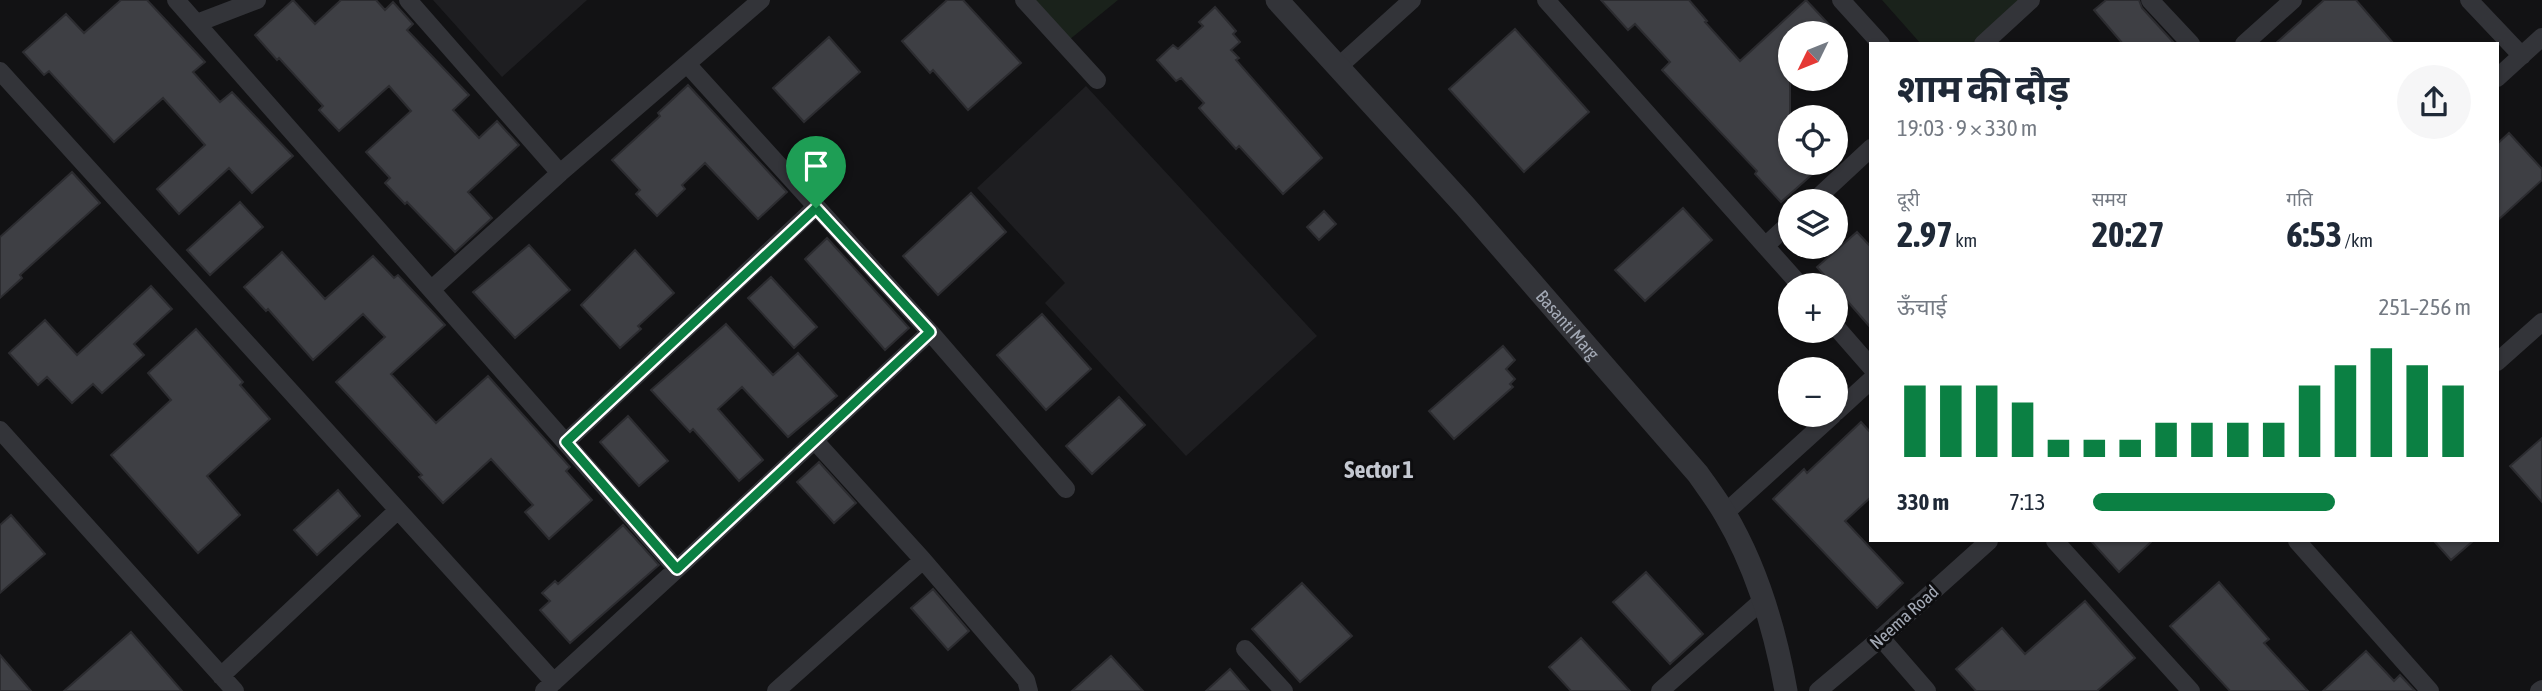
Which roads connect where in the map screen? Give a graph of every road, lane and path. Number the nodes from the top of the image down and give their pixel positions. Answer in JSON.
{"nodes":[{"id":1,"x":176,"y":0,"type":"edge"},
{"id":2,"x":257,"y":0,"type":"edge"},
{"id":3,"x":408,"y":0,"type":"edge"},
{"id":4,"x":761,"y":0,"type":"edge"},
{"id":5,"x":1024,"y":0,"type":"edge"},
{"id":6,"x":1277,"y":0,"type":"edge"},
{"id":7,"x":1412,"y":0,"type":"edge"},
{"id":8,"x":1546,"y":0,"type":"edge"},
{"id":9,"x":1842,"y":0,"type":"edge"},
{"id":10,"x":2031,"y":0,"type":"edge"},
{"id":11,"x":2151,"y":0,"type":"edge"},
{"id":12,"x":2293,"y":0,"type":"edge"},
{"id":13,"x":2469,"y":0,"type":"edge"},
{"id":14,"x":197,"y":23,"type":"junction"},
{"id":15,"x":2542,"y":37,"type":"edge"},
{"id":16,"x":1879,"y":42,"type":"edge"},
{"id":17,"x":1985,"y":42,"type":"edge"},
{"id":18,"x":2190,"y":42,"type":"edge"},
{"id":19,"x":2246,"y":42,"type":"edge"},
{"id":20,"x":2522,"y":56,"type":"junction"},
{"id":21,"x":687,"y":64,"type":"junction"},
{"id":22,"x":1338,"y":67,"type":"junction"},
{"id":23,"x":0,"y":71,"type":"edge"},
{"id":24,"x":2499,"y":76,"type":"edge"},
{"id":25,"x":1097,"y":80,"type":"dead end"},
{"id":26,"x":1869,"y":150,"type":"edge"},
{"id":27,"x":560,"y":173,"type":"junction"},
{"id":28,"x":1827,"y":189,"type":"edge"},
{"id":29,"x":816,"y":208,"type":"junction"},
{"id":30,"x":1778,"y":234,"type":"edge"},
{"id":31,"x":1765,"y":246,"type":"junction"},
{"id":32,"x":1789,"y":273,"type":"edge"},
{"id":33,"x":432,"y":289,"type":"junction"},
{"id":34,"x":2542,"y":322,"type":"edge"},
{"id":35,"x":930,"y":332,"type":"junction"},
{"id":36,"x":1848,"y":340,"type":"edge"},
{"id":37,"x":2499,"y":360,"type":"edge"},
{"id":38,"x":1869,"y":364,"type":"edge"},
{"id":39,"x":1869,"y":382,"type":"edge"},
{"id":40,"x":1848,"y":401,"type":"edge"},
{"id":41,"x":1819,"y":427,"type":"edge"},
{"id":42,"x":0,"y":430,"type":"edge"},
{"id":43,"x":815,"y":440,"type":"junction"},
{"id":44,"x":566,"y":442,"type":"junction"},
{"id":45,"x":1066,"y":489,"type":"dead end"},
{"id":46,"x":398,"y":510,"type":"junction"},
{"id":47,"x":1725,"y":513,"type":"junction"},
{"id":48,"x":1988,"y":542,"type":"edge"},
{"id":49,"x":2056,"y":542,"type":"edge"},
{"id":50,"x":2298,"y":542,"type":"edge"},
{"id":51,"x":923,"y":560,"type":"junction"},
{"id":52,"x":677,"y":569,"type":"junction"},
{"id":53,"x":1764,"y":599,"type":"junction"},
{"id":54,"x":1881,"y":638,"type":"junction"},
{"id":55,"x":1245,"y":649,"type":"dead end"},
{"id":56,"x":221,"y":676,"type":"junction"},
{"id":57,"x":549,"y":686,"type":"edge"},
{"id":58,"x":235,"y":691,"type":"edge"},
{"id":59,"x":776,"y":691,"type":"edge"},
{"id":60,"x":1029,"y":691,"type":"edge"},
{"id":61,"x":1284,"y":691,"type":"edge"},
{"id":62,"x":1660,"y":691,"type":"edge"},
{"id":63,"x":1786,"y":691,"type":"edge"},
{"id":64,"x":1818,"y":691,"type":"edge"},
{"id":65,"x":1927,"y":691,"type":"edge"},
{"id":66,"x":2191,"y":691,"type":"edge"},
{"id":67,"x":2430,"y":691,"type":"edge"}],
"edges":[{"from":1,"to":14,"type":"street"},
{"from":2,"to":14,"type":"street"},
{"from":3,"to":27,"type":"street"},
{"from":4,"to":21,"type":"street"},
{"from":5,"to":25,"type":"street"},
{"from":6,"to":22,"type":"street","name":"Basanti Marg"},
{"from":7,"to":22,"type":"street"},
{"from":8,"to":31,"type":"street"},
{"from":9,"to":16,"type":"street"},
{"from":10,"to":17,"type":"street"},
{"from":11,"to":18,"type":"street"},
{"from":12,"to":19,"type":"street"},
{"from":13,"to":20,"type":"street"},
{"from":14,"to":33,"type":"street"},
{"from":15,"to":20,"type":"street"},
{"from":20,"to":24,"type":"street"},
{"from":21,"to":27,"type":"street"},
{"from":21,"to":29,"type":"street"},
{"from":22,"to":47,"type":"street","name":"Basanti Marg"},
{"from":23,"to":46,"type":"street"},
{"from":26,"to":28,"type":"street"},
{"from":27,"to":33,"type":"street"},
{"from":29,"to":35,"type":"street"},
{"from":29,"to":44,"type":"street"},
{"from":30,"to":31,"type":"street"},
{"from":31,"to":32,"type":"street"},
{"from":33,"to":44,"type":"street"},
{"from":34,"to":37,"type":"street"},
{"from":35,"to":43,"type":"street"},
{"from":35,"to":45,"type":"street"},
{"from":36,"to":38,"type":"street"},
{"from":39,"to":40,"type":"street"},
{"from":41,"to":47,"type":"street"},
{"from":42,"to":56,"type":"street"},
{"from":43,"to":51,"type":"street"},
{"from":43,"to":52,"type":"street"},
{"from":44,"to":52,"type":"street"},
{"from":46,"to":56,"type":"street"},
{"from":46,"to":57,"type":"street"},
{"from":47,"to":53,"type":"street","name":"Basanti Marg"},
{"from":48,"to":54,"type":"street","name":"Neema Road"},
{"from":49,"to":66,"type":"street"},
{"from":50,"to":67,"type":"street"},
{"from":51,"to":59,"type":"street"},
{"from":51,"to":60,"type":"street"},
{"from":52,"to":57,"type":"street"},
{"from":53,"to":62,"type":"street"},
{"from":53,"to":63,"type":"street","name":"Basanti Marg"},
{"from":54,"to":64,"type":"street","name":"Neema Road"},
{"from":54,"to":65,"type":"street"},
{"from":55,"to":61,"type":"street"},
{"from":56,"to":58,"type":"street"}]}
